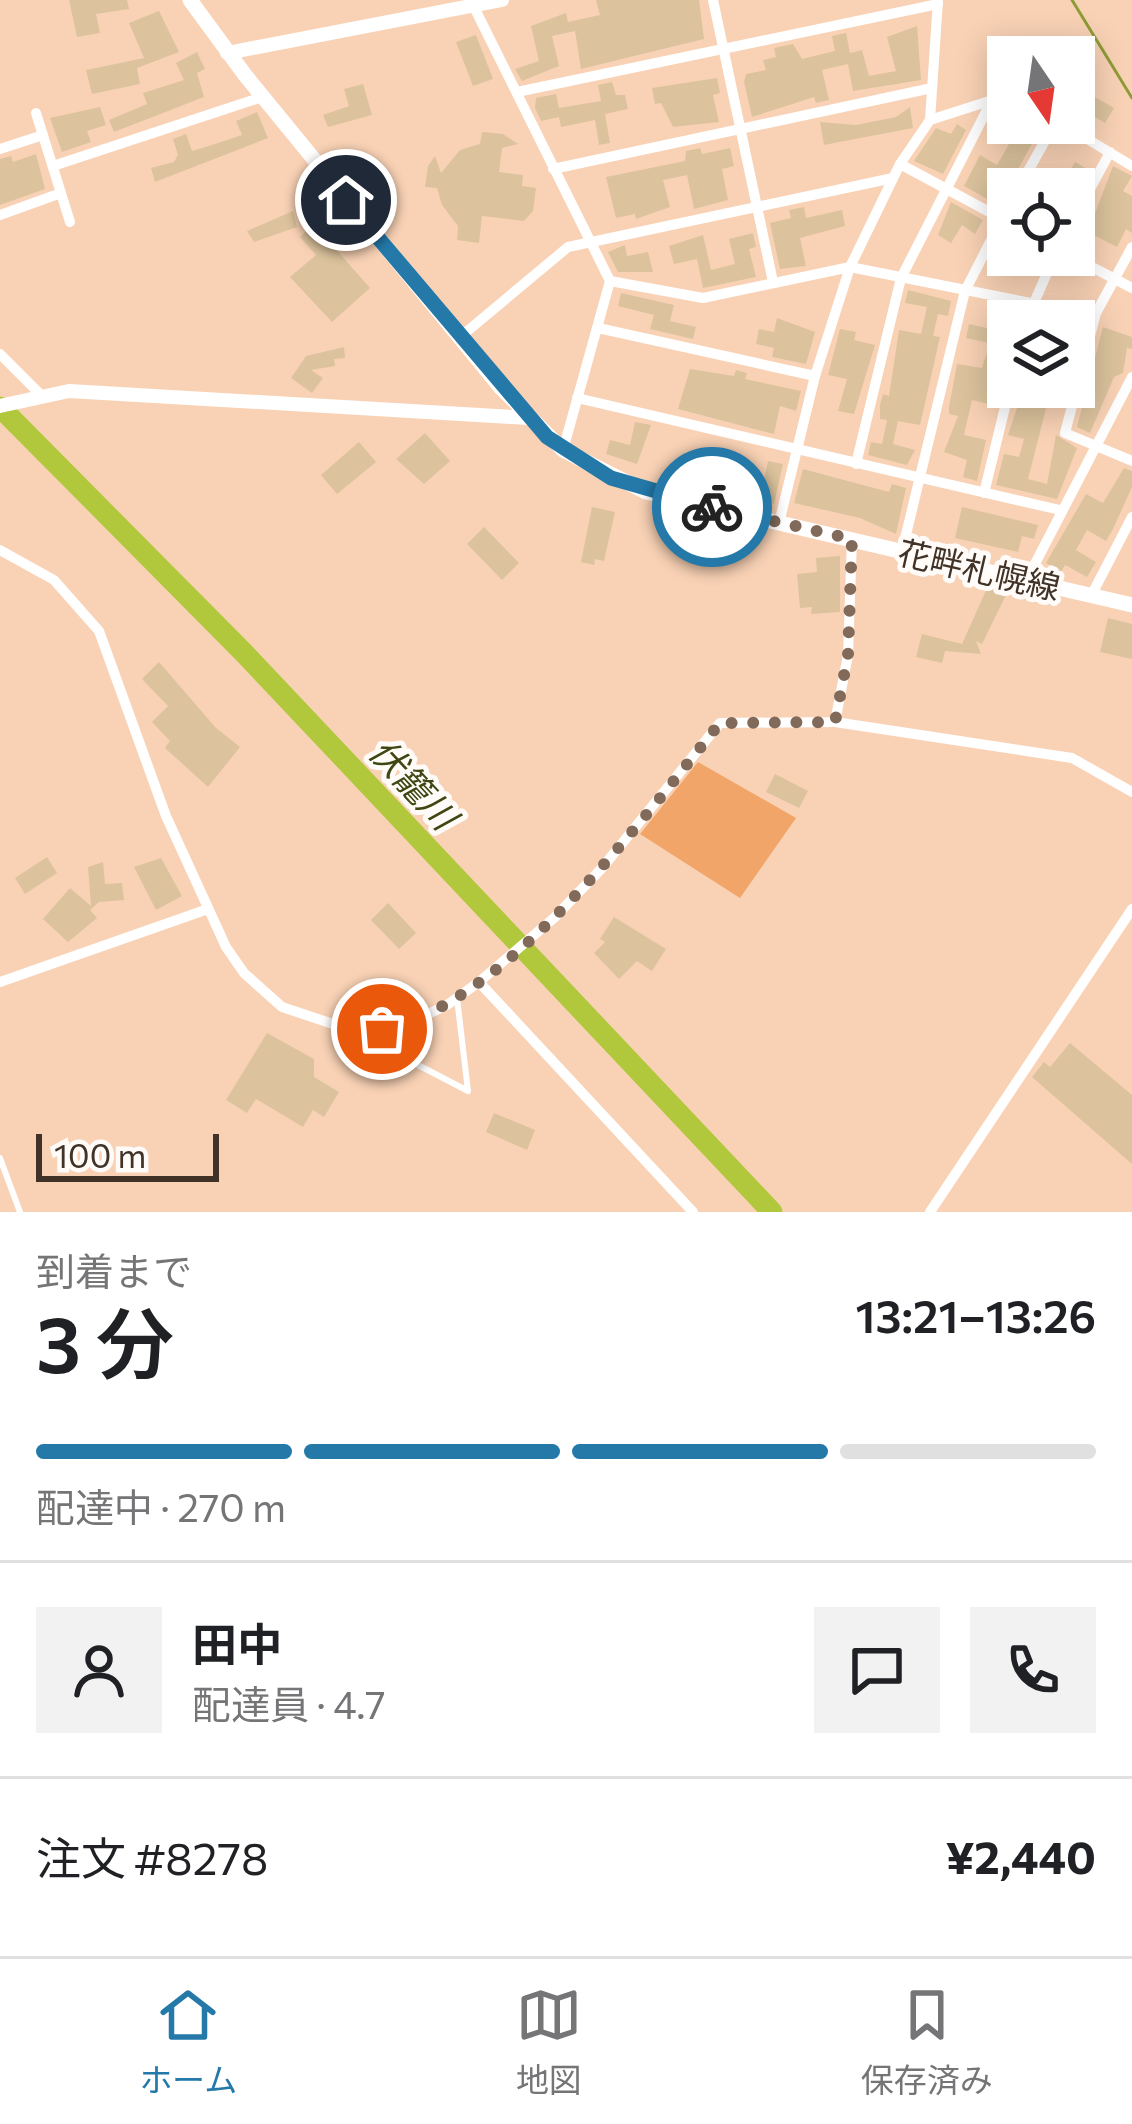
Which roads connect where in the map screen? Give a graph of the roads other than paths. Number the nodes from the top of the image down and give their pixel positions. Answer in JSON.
{"nodes":[{"id":1,"x":190,"y":0,"type":"edge"},
{"id":2,"x":502,"y":0,"type":"edge"},
{"id":3,"x":713,"y":0,"type":"edge"},
{"id":4,"x":938,"y":2,"type":"edge"},
{"id":5,"x":473,"y":5,"type":"junction"},
{"id":6,"x":724,"y":50,"type":"junction"},
{"id":7,"x":227,"y":52,"type":"junction"},
{"id":8,"x":932,"y":88,"type":"junction"},
{"id":9,"x":517,"y":92,"type":"junction"},
{"id":10,"x":262,"y":97,"type":"junction"},
{"id":11,"x":987,"y":102,"type":"edge"},
{"id":12,"x":987,"y":110,"type":"edge"},
{"id":13,"x":36,"y":113,"type":"dead end"},
{"id":14,"x":930,"y":120,"type":"junction"},
{"id":15,"x":740,"y":127,"type":"junction"},
{"id":16,"x":43,"y":135,"type":"junction"},
{"id":17,"x":1095,"y":144,"type":"edge"},
{"id":18,"x":0,"y":149,"type":"edge"},
{"id":19,"x":1110,"y":152,"type":"junction"},
{"id":20,"x":900,"y":164,"type":"junction"},
{"id":21,"x":53,"y":166,"type":"junction"},
{"id":22,"x":1132,"y":166,"type":"edge"},
{"id":23,"x":554,"y":169,"type":"junction"},
{"id":24,"x":893,"y":178,"type":"junction"},
{"id":25,"x":1095,"y":180,"type":"edge"},
{"id":26,"x":946,"y":189,"type":"junction"},
{"id":27,"x":61,"y":194,"type":"junction"},
{"id":28,"x":757,"y":207,"type":"junction"},
{"id":29,"x":987,"y":207,"type":"edge"},
{"id":30,"x":0,"y":215,"type":"edge"},
{"id":31,"x":70,"y":222,"type":"dead end"},
{"id":32,"x":590,"y":240,"type":"junction"},
{"id":33,"x":1132,"y":247,"type":"edge"},
{"id":34,"x":987,"y":251,"type":"edge"},
{"id":35,"x":850,"y":267,"type":"junction"},
{"id":36,"x":1095,"y":269,"type":"edge"},
{"id":37,"x":901,"y":278,"type":"junction"},
{"id":38,"x":1114,"y":279,"type":"junction"},
{"id":39,"x":610,"y":280,"type":"junction"},
{"id":40,"x":772,"y":282,"type":"junction"},
{"id":41,"x":1132,"y":288,"type":"edge"},
{"id":42,"x":965,"y":291,"type":"junction"},
{"id":43,"x":1014,"y":300,"type":"edge"},
{"id":44,"x":598,"y":328,"type":"junction"},
{"id":45,"x":459,"y":338,"type":"junction"},
{"id":46,"x":0,"y":354,"type":"edge"},
{"id":47,"x":815,"y":376,"type":"junction"},
{"id":48,"x":1132,"y":377,"type":"edge"},
{"id":49,"x":37,"y":396,"type":"junction"},
{"id":50,"x":577,"y":398,"type":"junction"},
{"id":51,"x":0,"y":406,"type":"edge"},
{"id":52,"x":1005,"y":408,"type":"edge"},
{"id":53,"x":529,"y":418,"type":"junction"},
{"id":54,"x":1096,"y":442,"type":"junction"},
{"id":55,"x":563,"y":450,"type":"junction"},
{"id":56,"x":796,"y":451,"type":"junction"},
{"id":57,"x":1132,"y":461,"type":"edge"},
{"id":58,"x":856,"y":464,"type":"junction"},
{"id":59,"x":921,"y":478,"type":"junction"},
{"id":60,"x":984,"y":494,"type":"junction"},
{"id":61,"x":1060,"y":510,"type":"junction"},
{"id":62,"x":1132,"y":517,"type":"edge"},
{"id":63,"x":779,"y":523,"type":"junction"},
{"id":64,"x":852,"y":539,"type":"junction"},
{"id":65,"x":0,"y":550,"type":"edge"},
{"id":66,"x":902,"y":551,"type":"junction"},
{"id":67,"x":1026,"y":581,"type":"junction"},
{"id":68,"x":1091,"y":596,"type":"junction"},
{"id":69,"x":1132,"y":605,"type":"edge"},
{"id":70,"x":835,"y":722,"type":"junction"},
{"id":71,"x":1132,"y":792,"type":"edge"},
{"id":72,"x":208,"y":909,"type":"junction"},
{"id":73,"x":1132,"y":909,"type":"edge"},
{"id":74,"x":0,"y":982,"type":"edge"},
{"id":75,"x":479,"y":982,"type":"junction"},
{"id":76,"x":457,"y":998,"type":"junction"},
{"id":77,"x":405,"y":1024,"type":"junction"},
{"id":78,"x":0,"y":1158,"type":"edge"},
{"id":79,"x":20,"y":1212,"type":"edge"},
{"id":80,"x":693,"y":1212,"type":"edge"},
{"id":81,"x":929,"y":1212,"type":"edge"}],
"edges":[{"from":1,"to":7,"type":"main road","name":"花畔札幌線"},
{"from":2,"to":5,"type":"street"},
{"from":3,"to":6,"type":"street"},
{"from":4,"to":6,"type":"street"},
{"from":4,"to":8,"type":"street"},
{"from":5,"to":7,"type":"street"},
{"from":5,"to":9,"type":"street"},
{"from":6,"to":9,"type":"street"},
{"from":6,"to":15,"type":"street"},
{"from":7,"to":10,"type":"main road","name":"花畔札幌線"},
{"from":8,"to":14,"type":"street"},
{"from":8,"to":15,"type":"street"},
{"from":9,"to":23,"type":"street"},
{"from":10,"to":21,"type":"street"},
{"from":10,"to":45,"type":"main road","name":"花畔札幌線"},
{"from":11,"to":14,"type":"street"},
{"from":12,"to":26,"type":"street"},
{"from":13,"to":16,"type":"street"},
{"from":14,"to":20,"type":"street"},
{"from":15,"to":23,"type":"street"},
{"from":15,"to":28,"type":"street"},
{"from":16,"to":18,"type":"street"},
{"from":16,"to":21,"type":"street"},
{"from":17,"to":19,"type":"street"},
{"from":19,"to":22,"type":"street"},
{"from":19,"to":25,"type":"street"},
{"from":20,"to":24,"type":"street"},
{"from":20,"to":26,"type":"street"},
{"from":21,"to":27,"type":"street"},
{"from":23,"to":32,"type":"street"},
{"from":24,"to":28,"type":"street"},
{"from":24,"to":35,"type":"street"},
{"from":26,"to":29,"type":"street"},
{"from":26,"to":37,"type":"street"},
{"from":27,"to":30,"type":"street"},
{"from":27,"to":31,"type":"street"},
{"from":28,"to":32,"type":"street"},
{"from":28,"to":40,"type":"street"},
{"from":32,"to":39,"type":"street"},
{"from":32,"to":45,"type":"street"},
{"from":33,"to":38,"type":"street"},
{"from":34,"to":42,"type":"street"},
{"from":35,"to":37,"type":"street"},
{"from":35,"to":40,"type":"street"},
{"from":35,"to":47,"type":"street"},
{"from":36,"to":38,"type":"street"},
{"from":37,"to":42,"type":"street"},
{"from":37,"to":58,"type":"street"},
{"from":38,"to":41,"type":"street"},
{"from":38,"to":54,"type":"street"},
{"from":39,"to":40,"type":"street"},
{"from":39,"to":44,"type":"street"},
{"from":42,"to":43,"type":"street"},
{"from":42,"to":59,"type":"street"},
{"from":44,"to":47,"type":"street"},
{"from":44,"to":50,"type":"street"},
{"from":45,"to":53,"type":"main road","name":"花畔札幌線"},
{"from":46,"to":49,"type":"street"},
{"from":47,"to":56,"type":"street"},
{"from":48,"to":54,"type":"street"},
{"from":49,"to":51,"type":"street"},
{"from":49,"to":53,"type":"street"},
{"from":50,"to":55,"type":"street"},
{"from":50,"to":56,"type":"street"},
{"from":52,"to":60,"type":"street"},
{"from":53,"to":55,"type":"main road","name":"花畔札幌線"},
{"from":54,"to":57,"type":"street"},
{"from":54,"to":61,"type":"street"},
{"from":55,"to":63,"type":"main road","name":"花畔札幌線"},
{"from":56,"to":58,"type":"street"},
{"from":56,"to":63,"type":"street"},
{"from":58,"to":59,"type":"street"},
{"from":59,"to":60,"type":"street"},
{"from":59,"to":66,"type":"street"},
{"from":60,"to":61,"type":"street"},
{"from":61,"to":67,"type":"street"},
{"from":62,"to":68,"type":"street"},
{"from":63,"to":64,"type":"main road","name":"花畔札幌線"},
{"from":64,"to":66,"type":"main road","name":"花畔札幌線"},
{"from":64,"to":70,"type":"street"},
{"from":65,"to":72,"type":"street"},
{"from":66,"to":67,"type":"main road","name":"花畔札幌線"},
{"from":67,"to":68,"type":"main road","name":"花畔札幌線"},
{"from":68,"to":69,"type":"main road","name":"花畔札幌線"},
{"from":70,"to":71,"type":"street"},
{"from":70,"to":75,"type":"street"},
{"from":72,"to":74,"type":"street"},
{"from":72,"to":77,"type":"street"},
{"from":73,"to":81,"type":"street"},
{"from":75,"to":76,"type":"street"},
{"from":75,"to":80,"type":"street"},
{"from":76,"to":77,"type":"street"},
{"from":76,"to":77,"type":"lane"},
{"from":78,"to":79,"type":"lane"}]}
